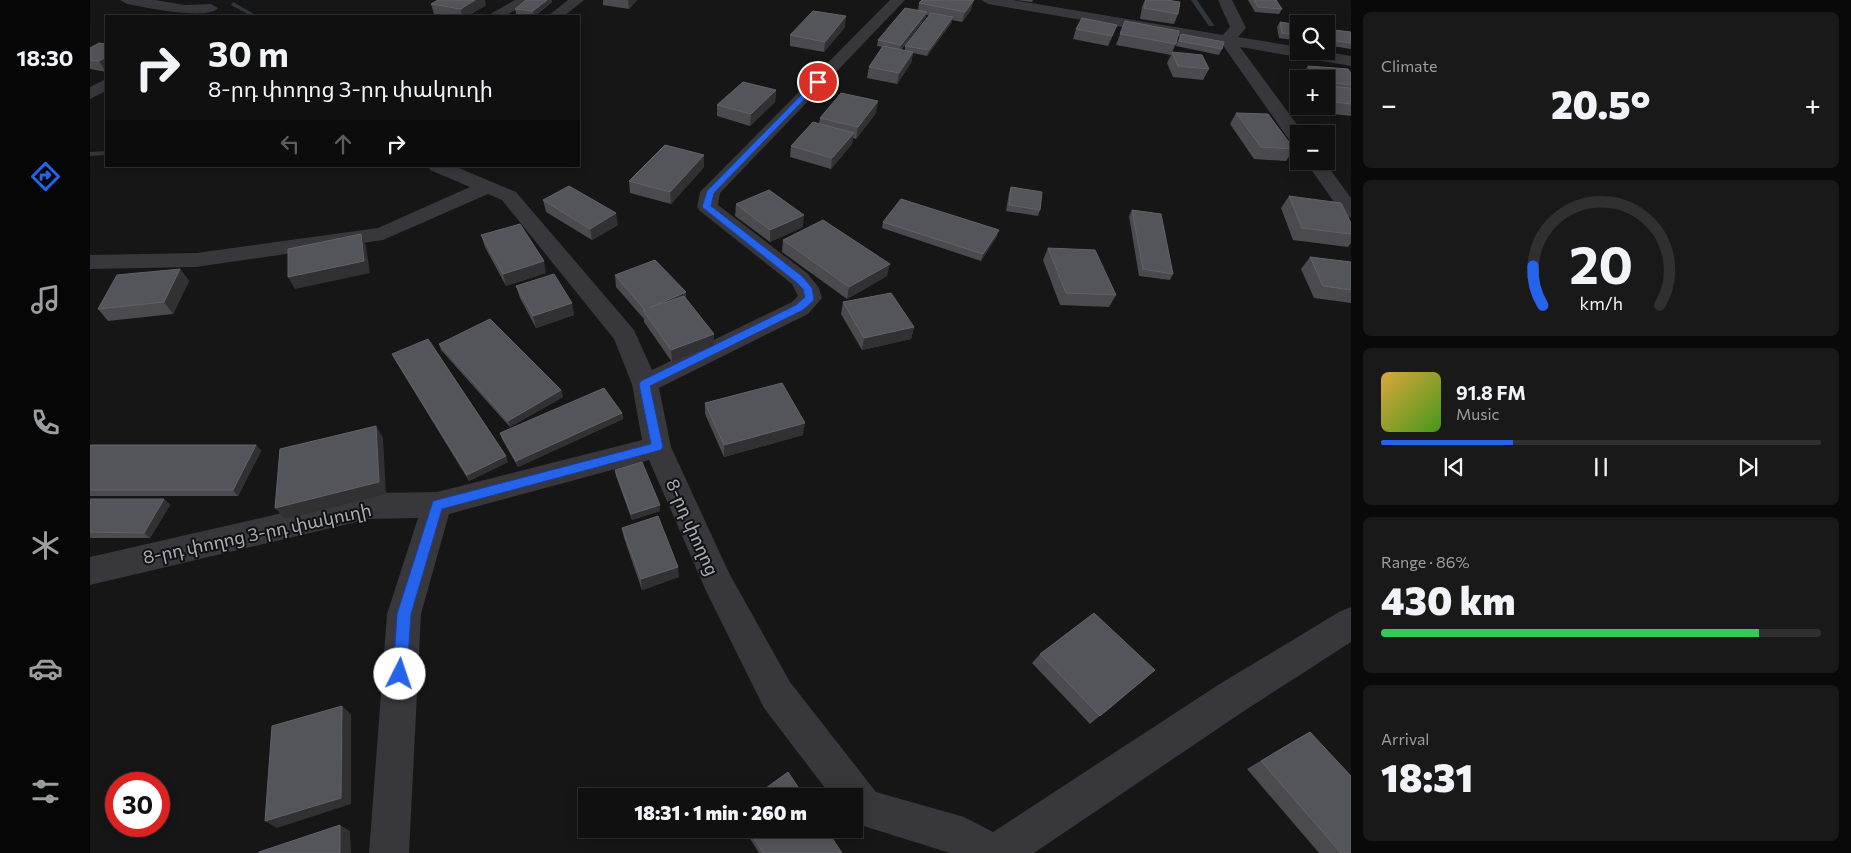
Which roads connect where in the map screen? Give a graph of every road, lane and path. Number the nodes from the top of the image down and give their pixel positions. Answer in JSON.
{"nodes":[{"id":1,"x":128,"y":0,"type":"edge"},
{"id":2,"x":226,"y":0,"type":"edge"},
{"id":3,"x":526,"y":0,"type":"edge"},
{"id":4,"x":577,"y":0,"type":"edge"},
{"id":5,"x":898,"y":0,"type":"edge"},
{"id":6,"x":988,"y":0,"type":"edge"},
{"id":7,"x":1225,"y":0,"type":"edge"},
{"id":8,"x":208,"y":12,"type":"edge"},
{"id":9,"x":496,"y":15,"type":"edge"},
{"id":10,"x":556,"y":15,"type":"edge"},
{"id":11,"x":1227,"y":40,"type":"junction"},
{"id":12,"x":1351,"y":61,"type":"edge"},
{"id":13,"x":105,"y":85,"type":"edge"},
{"id":14,"x":90,"y":94,"type":"edge"},
{"id":15,"x":1290,"y":128,"type":"edge"},
{"id":16,"x":439,"y":167,"type":"edge"},
{"id":17,"x":1321,"y":170,"type":"edge"},
{"id":18,"x":485,"y":188,"type":"junction"},
{"id":19,"x":1351,"y":212,"type":"edge"},
{"id":20,"x":90,"y":262,"type":"edge"},
{"id":21,"x":645,"y":384,"type":"junction"},
{"id":22,"x":657,"y":447,"type":"junction"},
{"id":23,"x":437,"y":505,"type":"junction"},
{"id":24,"x":90,"y":571,"type":"edge"},
{"id":25,"x":1351,"y":623,"type":"edge"},
{"id":26,"x":389,"y":853,"type":"edge"},
{"id":27,"x":988,"y":853,"type":"edge"},
{"id":28,"x":998,"y":853,"type":"edge"}],
"edges":[{"from":1,"to":8,"type":"street"},
{"from":2,"to":8,"type":"street"},
{"from":3,"to":9,"type":"street"},
{"from":4,"to":10,"type":"street"},
{"from":5,"to":21,"type":"street"},
{"from":6,"to":11,"type":"street"},
{"from":7,"to":11,"type":"street"},
{"from":11,"to":12,"type":"street"},
{"from":11,"to":15,"type":"street"},
{"from":13,"to":14,"type":"street"},
{"from":16,"to":18,"type":"street","name":"8-րդ փողոց"},
{"from":17,"to":19,"type":"street"},
{"from":18,"to":20,"type":"street"},
{"from":18,"to":21,"type":"street","name":"8-րդ փողոց"},
{"from":21,"to":22,"type":"street","name":"8-րդ փողոց"},
{"from":22,"to":23,"type":"street","name":"8-րդ փողոց 3-րդ փակուղի"},
{"from":22,"to":27,"type":"street","name":"8-րդ փողոց"},
{"from":23,"to":24,"type":"street","name":"8-րդ փողոց 3-րդ փակուղի"},
{"from":23,"to":26,"type":"street"},
{"from":25,"to":28,"type":"street"}]}
